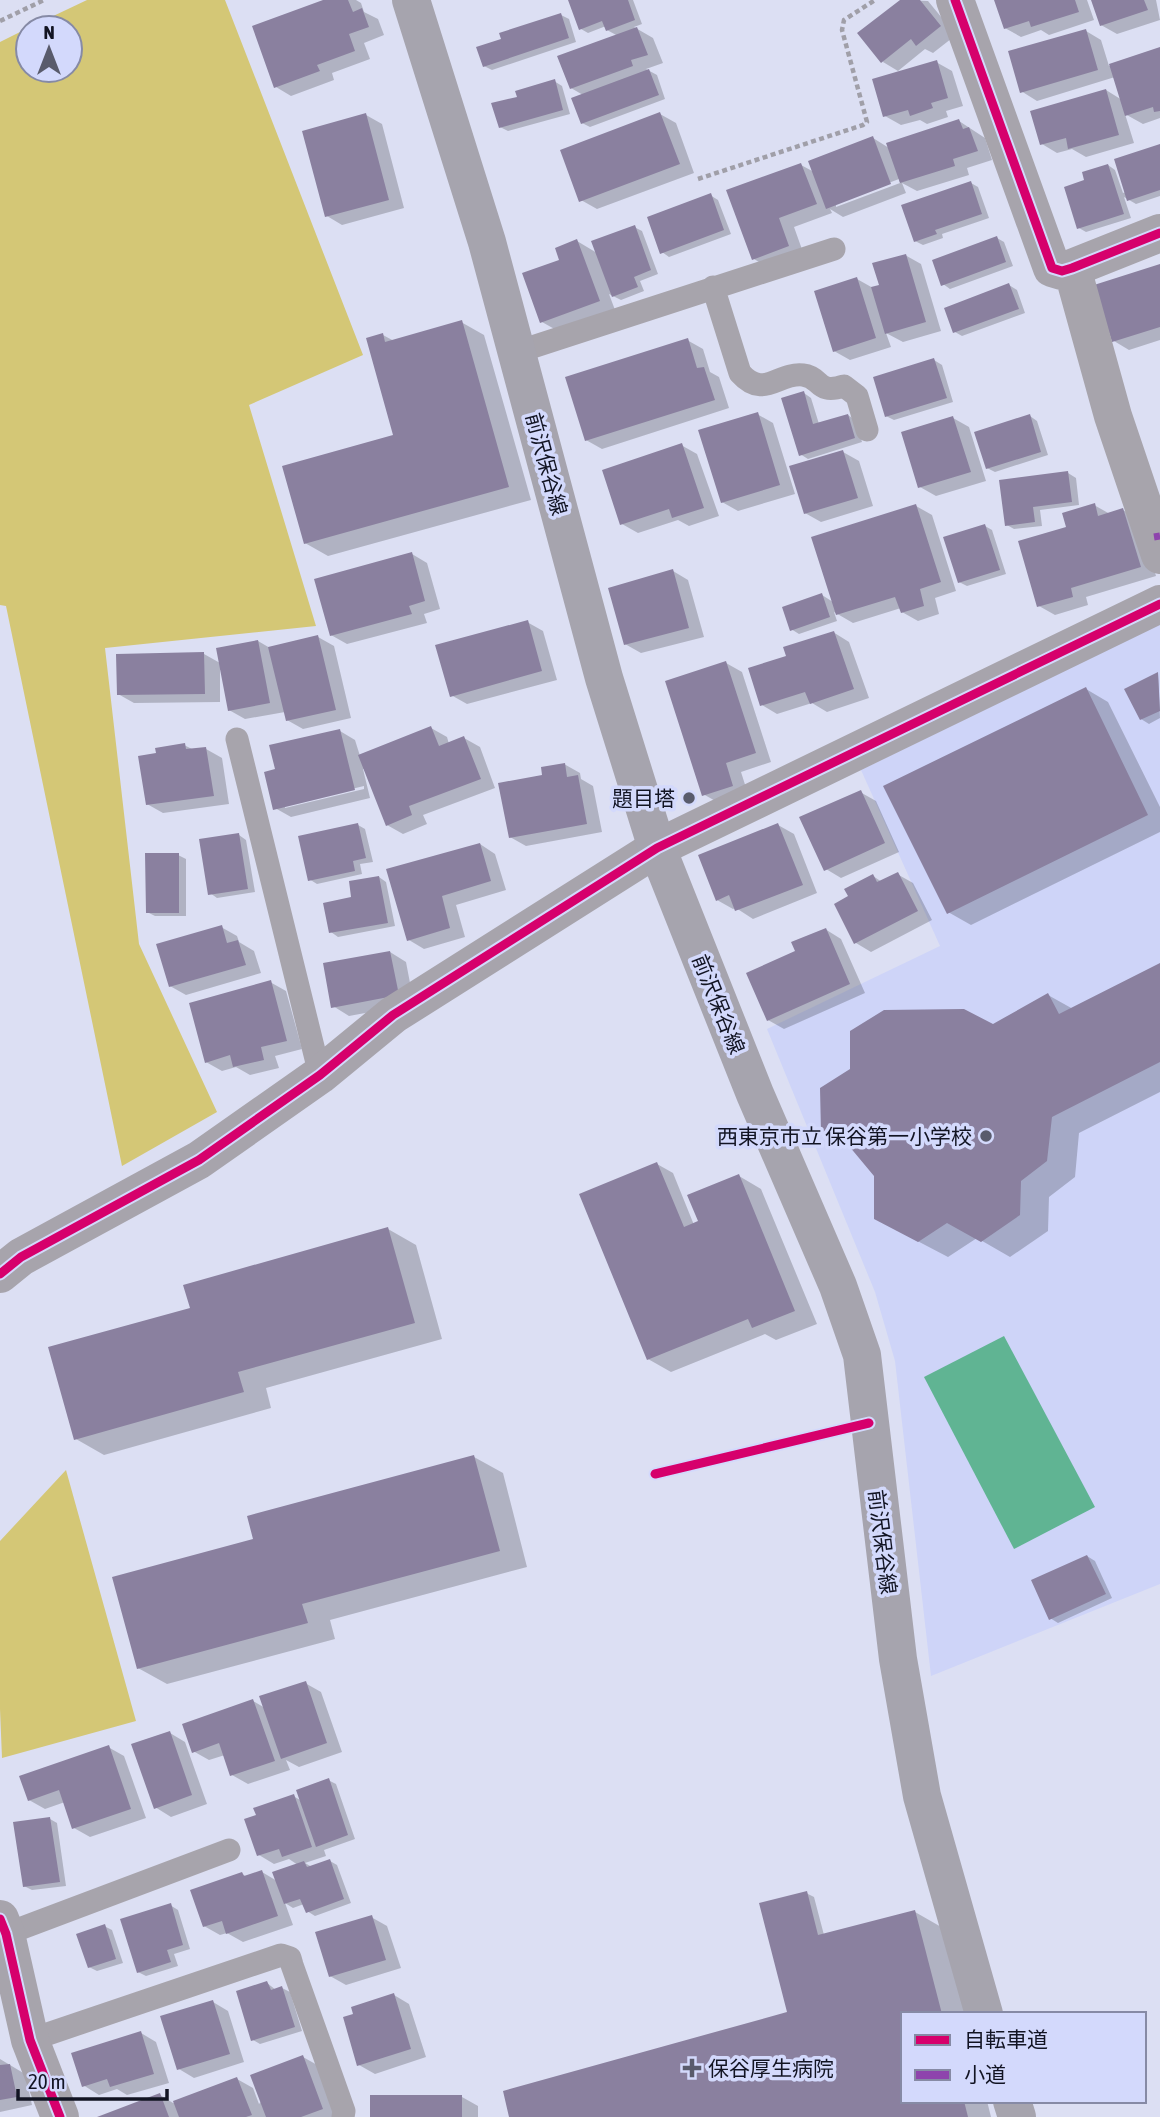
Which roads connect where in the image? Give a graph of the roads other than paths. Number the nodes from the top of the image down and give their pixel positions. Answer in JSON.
{"nodes":[{"id":1,"x":411,"y":0,"type":"edge"},
{"id":2,"x":955,"y":0,"type":"edge"},
{"id":3,"x":1160,"y":233,"type":"edge"},
{"id":4,"x":834,"y":248,"type":"dead end"},
{"id":5,"x":1072,"y":268,"type":"junction"},
{"id":6,"x":713,"y":287,"type":"junction"},
{"id":7,"x":517,"y":352,"type":"junction"},
{"id":8,"x":867,"y":430,"type":"dead end"},
{"id":9,"x":1160,"y":555,"type":"edge"},
{"id":10,"x":1160,"y":604,"type":"edge"},
{"id":11,"x":237,"y":739,"type":"dead end"},
{"id":12,"x":657,"y":848,"type":"junction"},
{"id":13,"x":320,"y":1075,"type":"junction"},
{"id":14,"x":0,"y":1275,"type":"edge"},
{"id":15,"x":229,"y":1850,"type":"dead end"},
{"id":16,"x":3,"y":1927,"type":"edge"},
{"id":17,"x":983,"y":2012,"type":"edge"},
{"id":18,"x":30,"y":2040,"type":"junction"},
{"id":19,"x":60,"y":2117,"type":"edge"},
{"id":20,"x":343,"y":2117,"type":"edge"}],
"edges":[{"from":1,"to":7,"type":"main road","name":"前沢保谷線"},
{"from":2,"to":5,"type":"street"},
{"from":3,"to":5,"type":"street"},
{"from":4,"to":6,"type":"lane"},
{"from":5,"to":9,"type":"street"},
{"from":6,"to":7,"type":"lane"},
{"from":6,"to":8,"type":"lane"},
{"from":7,"to":12,"type":"main road","name":"前沢保谷線"},
{"from":10,"to":12,"type":"street"},
{"from":11,"to":13,"type":"lane"},
{"from":12,"to":13,"type":"street"},
{"from":12,"to":17,"type":"main road","name":"前沢保谷線"},
{"from":13,"to":14,"type":"street"},
{"from":15,"to":16,"type":"lane"},
{"from":16,"to":18,"type":"street"},
{"from":18,"to":19,"type":"street"},
{"from":18,"to":20,"type":"lane"}]}
